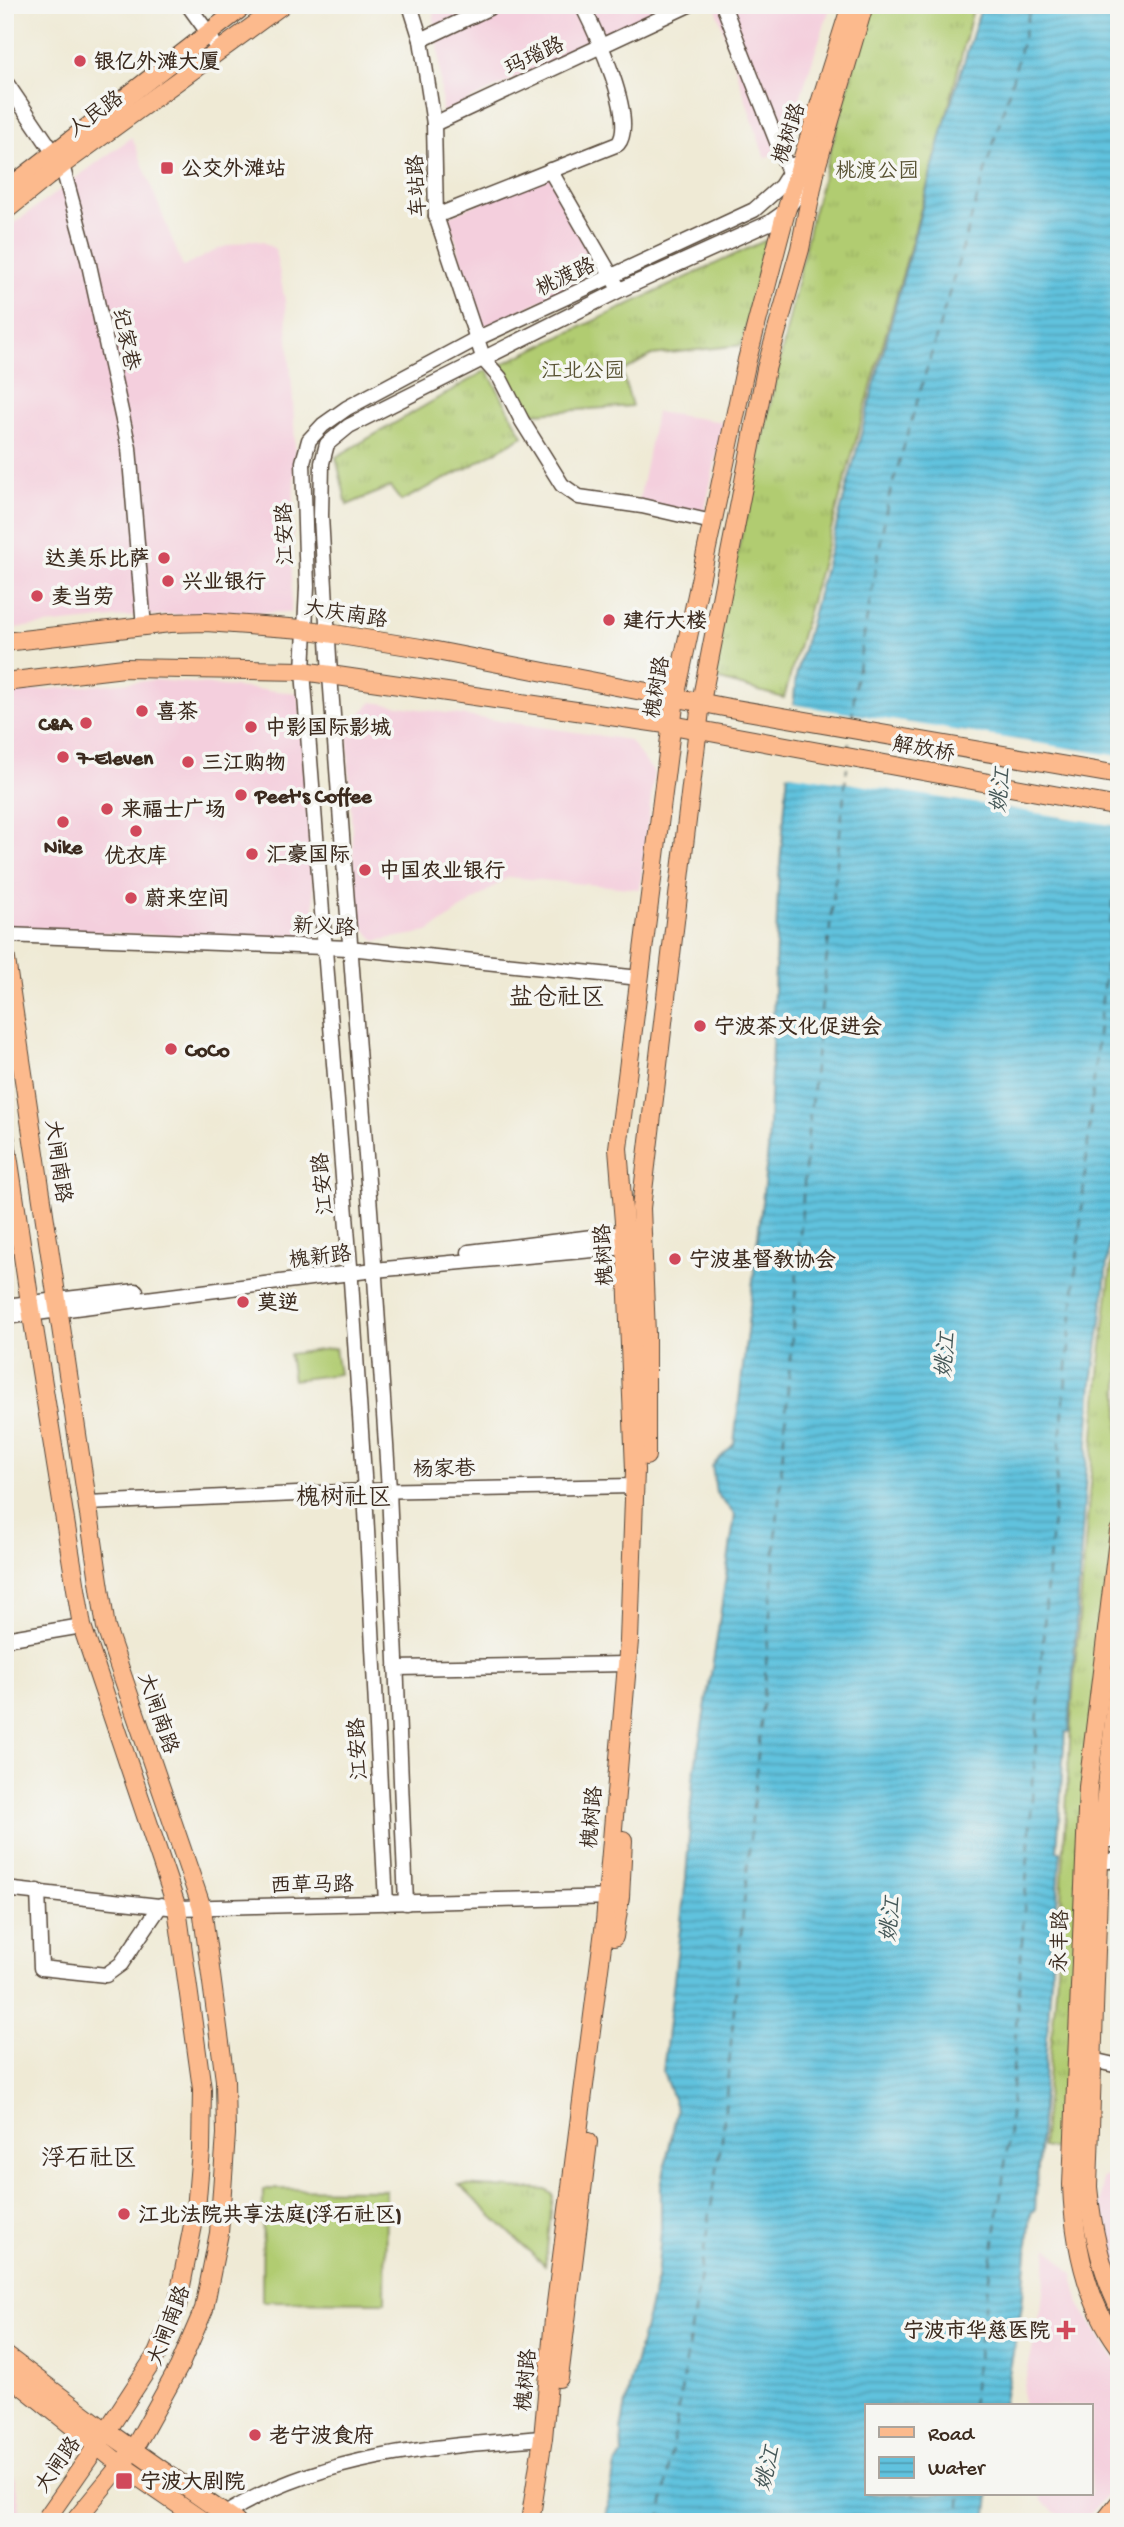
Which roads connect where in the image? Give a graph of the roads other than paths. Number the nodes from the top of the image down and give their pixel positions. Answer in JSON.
{"nodes":[{"id":1,"x":188,"y":5,"type":"edge"},
{"id":2,"x":246,"y":5,"type":"edge"},
{"id":3,"x":282,"y":5,"type":"edge"},
{"id":4,"x":410,"y":5,"type":"edge"},
{"id":5,"x":495,"y":5,"type":"edge"},
{"id":6,"x":582,"y":5,"type":"edge"},
{"id":7,"x":689,"y":5,"type":"edge"},
{"id":8,"x":723,"y":5,"type":"edge"},
{"id":9,"x":851,"y":5,"type":"edge"},
{"id":10,"x":864,"y":5,"type":"edge"},
{"id":11,"x":209,"y":34,"type":"junction"},
{"id":12,"x":421,"y":40,"type":"junction"},
{"id":13,"x":602,"y":46,"type":"junction"},
{"id":14,"x":218,"y":51,"type":"junction"},
{"id":15,"x":5,"y":81,"type":"edge"},
{"id":16,"x":821,"y":105,"type":"junction"},
{"id":17,"x":434,"y":124,"type":"junction"},
{"id":18,"x":58,"y":159,"type":"junction"},
{"id":19,"x":816,"y":168,"type":"junction"},
{"id":20,"x":550,"y":170,"type":"junction"},
{"id":21,"x":790,"y":175,"type":"junction"},
{"id":22,"x":5,"y":191,"type":"edge"},
{"id":23,"x":5,"y":211,"type":"edge"},
{"id":24,"x":786,"y":211,"type":"junction"},
{"id":25,"x":436,"y":216,"type":"junction"},
{"id":26,"x":616,"y":283,"type":"junction"},
{"id":27,"x":476,"y":339,"type":"junction"},
{"id":28,"x":484,"y":360,"type":"junction"},
{"id":29,"x":303,"y":462,"type":"joint"},
{"id":30,"x":322,"y":463,"type":"joint"},
{"id":31,"x":712,"y":522,"type":"junction"},
{"id":32,"x":144,"y":626,"type":"junction"},
{"id":33,"x":303,"y":629,"type":"junction"},
{"id":34,"x":328,"y":634,"type":"junction"},
{"id":35,"x":5,"y":642,"type":"edge"},
{"id":36,"x":303,"y":671,"type":"junction"},
{"id":37,"x":330,"y":675,"type":"junction"},
{"id":38,"x":5,"y":682,"type":"edge"},
{"id":39,"x":675,"y":698,"type":"junction"},
{"id":40,"x":701,"y":702,"type":"junction"},
{"id":41,"x":672,"y":725,"type":"junction"},
{"id":42,"x":698,"y":730,"type":"junction"},
{"id":43,"x":1119,"y":775,"type":"edge"},
{"id":44,"x":1119,"y":807,"type":"edge"},
{"id":45,"x":5,"y":935,"type":"edge"},
{"id":46,"x":324,"y":947,"type":"junction"},
{"id":47,"x":349,"y":948,"type":"junction"},
{"id":48,"x":5,"y":954,"type":"edge"},
{"id":49,"x":640,"y":978,"type":"junction"},
{"id":50,"x":5,"y":1135,"type":"edge"},
{"id":51,"x":634,"y":1239,"type":"junction"},
{"id":52,"x":374,"y":1266,"type":"junction"},
{"id":53,"x":350,"y":1269,"type":"junction"},
{"id":54,"x":57,"y":1305,"type":"junction"},
{"id":55,"x":5,"y":1306,"type":"edge"},
{"id":56,"x":30,"y":1308,"type":"junction"},
{"id":57,"x":5,"y":1317,"type":"edge"},
{"id":58,"x":634,"y":1486,"type":"junction"},
{"id":59,"x":388,"y":1490,"type":"junction"},
{"id":60,"x":365,"y":1491,"type":"junction"},
{"id":61,"x":87,"y":1503,"type":"junction"},
{"id":62,"x":1119,"y":1531,"type":"edge"},
{"id":63,"x":82,"y":1626,"type":"junction"},
{"id":64,"x":5,"y":1639,"type":"edge"},
{"id":65,"x":627,"y":1664,"type":"junction"},
{"id":66,"x":396,"y":1668,"type":"junction"},
{"id":67,"x":1119,"y":1673,"type":"edge"},
{"id":68,"x":1110,"y":1840,"type":"edge"},
{"id":69,"x":1119,"y":1860,"type":"edge"},
{"id":70,"x":1099,"y":1862,"type":"junction"},
{"id":71,"x":5,"y":1889,"type":"edge"},
{"id":72,"x":38,"y":1891,"type":"junction"},
{"id":73,"x":613,"y":1897,"type":"junction"},
{"id":74,"x":386,"y":1903,"type":"junction"},
{"id":75,"x":406,"y":1903,"type":"junction"},
{"id":76,"x":169,"y":1907,"type":"junction"},
{"id":77,"x":202,"y":1908,"type":"junction"},
{"id":78,"x":1092,"y":2060,"type":"junction"},
{"id":79,"x":1119,"y":2066,"type":"edge"},
{"id":80,"x":1118,"y":2307,"type":"edge"},
{"id":81,"x":1119,"y":2346,"type":"edge"},
{"id":82,"x":5,"y":2355,"type":"edge"},
{"id":83,"x":5,"y":2372,"type":"edge"},
{"id":84,"x":543,"y":2438,"type":"junction"},
{"id":85,"x":102,"y":2439,"type":"junction"},
{"id":86,"x":133,"y":2449,"type":"junction"},
{"id":87,"x":121,"y":2465,"type":"junction"},
{"id":88,"x":1119,"y":2503,"type":"edge"},
{"id":89,"x":230,"y":2518,"type":"edge"},
{"id":90,"x":44,"y":2522,"type":"edge"},
{"id":91,"x":74,"y":2522,"type":"edge"},
{"id":92,"x":204,"y":2522,"type":"edge"},
{"id":93,"x":530,"y":2522,"type":"edge"},
{"id":94,"x":537,"y":2522,"type":"edge"},
{"id":95,"x":1104,"y":2522,"type":"edge"}],
"edges":[{"from":1,"to":11,"type":"street"},
{"from":2,"to":11,"type":"main road","name":"人民路"},
{"from":3,"to":14,"type":"main road","name":"人民路"},
{"from":4,"to":12,"type":"street","name":"车站路"},
{"from":5,"to":12,"type":"street"},
{"from":6,"to":13,"type":"street"},
{"from":7,"to":13,"type":"street","name":"玛瑙路"},
{"from":8,"to":21,"type":"street"},
{"from":9,"to":16,"type":"main road","name":"槐树路"},
{"from":10,"to":19,"type":"main road","name":"槐树路"},
{"from":11,"to":14,"type":"street"},
{"from":11,"to":18,"type":"main road","name":"人民路"},
{"from":12,"to":17,"type":"street","name":"车站路"},
{"from":13,"to":17,"type":"street","name":"玛瑙路"},
{"from":13,"to":20,"type":"street"},
{"from":14,"to":18,"type":"main road","name":"人民路"},
{"from":15,"to":18,"type":"street","name":"纪家巷"},
{"from":16,"to":21,"type":"street","name":"桃渡路"},
{"from":16,"to":24,"type":"main road","name":"槐树路"},
{"from":17,"to":25,"type":"street","name":"车站路"},
{"from":18,"to":22,"type":"main road","name":"人民路"},
{"from":18,"to":23,"type":"main road","name":"人民路"},
{"from":18,"to":32,"type":"street","name":"纪家巷"},
{"from":19,"to":24,"type":"street","name":"桃渡路"},
{"from":19,"to":40,"type":"main road","name":"槐树路"},
{"from":20,"to":25,"type":"street"},
{"from":20,"to":26,"type":"street"},
{"from":21,"to":26,"type":"street","name":"桃渡路"},
{"from":24,"to":26,"type":"street","name":"桃渡路"},
{"from":24,"to":31,"type":"main road","name":"槐树路"},
{"from":25,"to":27,"type":"street","name":"车站路"},
{"from":26,"to":27,"type":"street","name":"桃渡路"},
{"from":26,"to":28,"type":"street","name":"桃渡路"},
{"from":27,"to":28,"type":"street","name":"车站路"},
{"from":27,"to":29,"type":"street","name":"桃渡路"},
{"from":28,"to":30,"type":"street","name":"桃渡路"},
{"from":28,"to":31,"type":"street","name":"车站路"},
{"from":29,"to":33,"type":"street","name":"江安路"},
{"from":30,"to":34,"type":"street","name":"江安路"},
{"from":31,"to":39,"type":"main road","name":"槐树路"},
{"from":32,"to":33,"type":"main road","name":"大庆南路"},
{"from":32,"to":35,"type":"main road","name":"大庆南路"},
{"from":33,"to":34,"type":"main road","name":"大庆南路"},
{"from":33,"to":36,"type":"street","name":"江安路"},
{"from":34,"to":37,"type":"street","name":"江安路"},
{"from":34,"to":39,"type":"main road","name":"大庆南路"},
{"from":36,"to":37,"type":"main road"},
{"from":36,"to":38,"type":"main road"},
{"from":36,"to":46,"type":"street","name":"江安路"},
{"from":37,"to":41,"type":"main road"},
{"from":37,"to":47,"type":"street","name":"江安路"},
{"from":39,"to":40,"type":"main road","name":"大庆南路"},
{"from":39,"to":41,"type":"main road","name":"槐树路"},
{"from":40,"to":42,"type":"main road","name":"槐树路"},
{"from":40,"to":43,"type":"main road","name":"解放桥"},
{"from":41,"to":42,"type":"main road","name":"解放桥"},
{"from":41,"to":49,"type":"main road","name":"槐树路"},
{"from":42,"to":44,"type":"main road","name":"解放桥"},
{"from":42,"to":51,"type":"main road","name":"槐树路"},
{"from":45,"to":46,"type":"street","name":"新义路"},
{"from":46,"to":47,"type":"street","name":"新义路"},
{"from":46,"to":53,"type":"street","name":"江安路"},
{"from":47,"to":49,"type":"street","name":"新义路"},
{"from":47,"to":52,"type":"street","name":"江安路"},
{"from":48,"to":54,"type":"main road","name":"大闸南路"},
{"from":49,"to":51,"type":"main road","name":"槐树路"},
{"from":50,"to":56,"type":"main road","name":"大闸南路"},
{"from":51,"to":52,"type":"street","name":"槐新路"},
{"from":51,"to":58,"type":"main road","name":"槐树路"},
{"from":51,"to":73,"type":"main road","name":"槐树路"},
{"from":52,"to":53,"type":"street","name":"槐新路"},
{"from":52,"to":59,"type":"street","name":"江安路"},
{"from":53,"to":54,"type":"street","name":"槐新路"},
{"from":53,"to":60,"type":"street","name":"江安路"},
{"from":54,"to":56,"type":"street","name":"槐新路"},
{"from":54,"to":61,"type":"main road","name":"大闸南路"},
{"from":55,"to":56,"type":"street","name":"槐新路"},
{"from":56,"to":57,"type":"street","name":"槐新路"},
{"from":56,"to":63,"type":"main road","name":"大闸南路"},
{"from":58,"to":59,"type":"street","name":"杨家巷"},
{"from":58,"to":65,"type":"main road","name":"槐树路"},
{"from":59,"to":60,"type":"street","name":"杨家巷"},
{"from":59,"to":66,"type":"street","name":"江安路"},
{"from":60,"to":61,"type":"street","name":"杨家巷"},
{"from":60,"to":74,"type":"street","name":"江安路"},
{"from":61,"to":77,"type":"main road","name":"大闸南路"},
{"from":62,"to":81,"type":"main road","name":"永丰路"},
{"from":63,"to":64,"type":"street"},
{"from":63,"to":76,"type":"main road","name":"大闸南路"},
{"from":65,"to":66,"type":"street"},
{"from":65,"to":73,"type":"main road","name":"槐树路"},
{"from":66,"to":75,"type":"street","name":"江安路"},
{"from":67,"to":68,"type":"main road","name":"永丰路"},
{"from":68,"to":70,"type":"main road","name":"永丰路"},
{"from":69,"to":70,"type":"street"},
{"from":70,"to":78,"type":"main road","name":"永丰路"},
{"from":71,"to":72,"type":"street","name":"西草马路"},
{"from":72,"to":76,"type":"street","name":"西草马路"},
{"from":72,"to":76,"type":"street"},
{"from":73,"to":75,"type":"street","name":"西草马路"},
{"from":73,"to":84,"type":"main road","name":"槐树路"},
{"from":73,"to":94,"type":"main road","name":"槐树路"},
{"from":74,"to":75,"type":"street","name":"西草马路"},
{"from":74,"to":77,"type":"street","name":"西草马路"},
{"from":76,"to":77,"type":"street","name":"西草马路"},
{"from":76,"to":85,"type":"main road","name":"大闸南路"},
{"from":77,"to":86,"type":"main road","name":"大闸南路"},
{"from":78,"to":79,"type":"street"},
{"from":78,"to":80,"type":"main road","name":"永丰路"},
{"from":82,"to":85,"type":"main road"},
{"from":83,"to":85,"type":"main road"},
{"from":84,"to":89,"type":"street"},
{"from":84,"to":93,"type":"main road","name":"槐树路"},
{"from":85,"to":86,"type":"main road"},
{"from":85,"to":87,"type":"main road"},
{"from":85,"to":90,"type":"main road","name":"大闸路"},
{"from":86,"to":87,"type":"main road","name":"大闸南路"},
{"from":86,"to":89,"type":"main road"},
{"from":87,"to":91,"type":"main road"},
{"from":87,"to":92,"type":"main road"},
{"from":88,"to":95,"type":"main road"}]}
